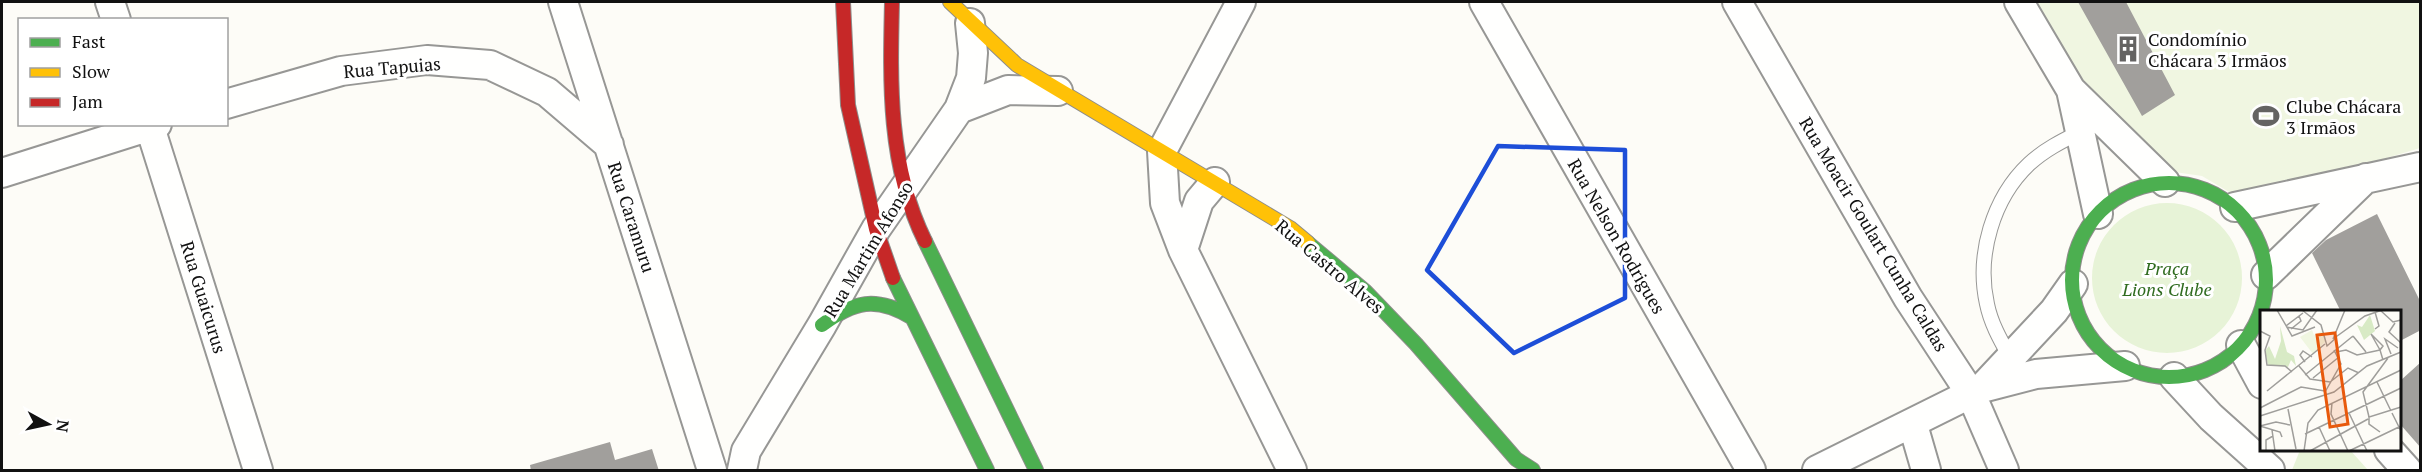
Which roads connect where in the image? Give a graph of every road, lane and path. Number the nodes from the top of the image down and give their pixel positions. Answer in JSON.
{"nodes":[{"id":1,"x":110,"y":2,"type":"edge"},
{"id":2,"x":563,"y":2,"type":"edge"},
{"id":3,"x":843,"y":2,"type":"edge"},
{"id":4,"x":892,"y":2,"type":"edge"},
{"id":5,"x":950,"y":2,"type":"edge"},
{"id":6,"x":1241,"y":2,"type":"edge"},
{"id":7,"x":1484,"y":2,"type":"edge"},
{"id":8,"x":1737,"y":2,"type":"edge"},
{"id":9,"x":2019,"y":2,"type":"edge"},
{"id":10,"x":115,"y":18,"type":"edge"},
{"id":11,"x":970,"y":23,"type":"junction"},
{"id":12,"x":2071,"y":90,"type":"junction"},
{"id":13,"x":1058,"y":91,"type":"junction"},
{"id":14,"x":228,"y":103,"type":"edge"},
{"id":15,"x":959,"y":110,"type":"junction"},
{"id":16,"x":149,"y":126,"type":"edge"},
{"id":17,"x":152,"y":126,"type":"edge"},
{"id":18,"x":2080,"y":132,"type":"junction"},
{"id":19,"x":609,"y":145,"type":"junction"},
{"id":20,"x":1162,"y":151,"type":"junction"},
{"id":21,"x":2421,"y":167,"type":"edge"},
{"id":22,"x":2,"y":173,"type":"edge"},
{"id":23,"x":2367,"y":178,"type":"junction"},
{"id":24,"x":1215,"y":182,"type":"junction"},
{"id":25,"x":2165,"y":182,"type":"junction"},
{"id":26,"x":905,"y":184,"type":"junction"},
{"id":27,"x":2235,"y":207,"type":"junction"},
{"id":28,"x":2098,"y":214,"type":"junction"},
{"id":29,"x":876,"y":229,"type":"junction"},
{"id":30,"x":1183,"y":250,"type":"junction"},
{"id":31,"x":2266,"y":275,"type":"junction"},
{"id":32,"x":2073,"y":284,"type":"junction"},
{"id":33,"x":2261,"y":310,"type":"edge"},
{"id":34,"x":2260,"y":312,"type":"edge"},
{"id":35,"x":911,"y":317,"type":"junction"},
{"id":36,"x":822,"y":325,"type":"junction"},
{"id":37,"x":2241,"y":345,"type":"junction"},
{"id":38,"x":2011,"y":358,"type":"junction"},
{"id":39,"x":2125,"y":366,"type":"junction"},
{"id":40,"x":2174,"y":377,"type":"junction"},
{"id":41,"x":2260,"y":380,"type":"edge"},
{"id":42,"x":1977,"y":391,"type":"junction"},
{"id":43,"x":1913,"y":425,"type":"junction"},
{"id":44,"x":700,"y":432,"type":"junction"},
{"id":45,"x":2279,"y":451,"type":"edge"},
{"id":46,"x":2390,"y":451,"type":"edge"},
{"id":47,"x":744,"y":461,"type":"edge"},
{"id":48,"x":258,"y":471,"type":"edge"},
{"id":49,"x":712,"y":471,"type":"edge"},
{"id":50,"x":987,"y":471,"type":"edge"},
{"id":51,"x":1036,"y":471,"type":"edge"},
{"id":52,"x":1292,"y":471,"type":"edge"},
{"id":53,"x":1533,"y":471,"type":"edge"},
{"id":54,"x":1751,"y":471,"type":"edge"},
{"id":55,"x":1817,"y":471,"type":"edge"},
{"id":56,"x":1926,"y":471,"type":"edge"},
{"id":57,"x":2004,"y":471,"type":"edge"},
{"id":58,"x":2270,"y":471,"type":"edge"},
{"id":59,"x":2285,"y":471,"type":"edge"},
{"id":60,"x":2407,"y":471,"type":"edge"}],
"edges":[{"from":1,"to":10,"type":"street"},
{"from":2,"to":19,"type":"street","name":"Rua Caramuru"},
{"from":3,"to":29,"type":"street"},
{"from":4,"to":26,"type":"street"},
{"from":5,"to":11,"type":"street","name":"Rua Castro Alves"},
{"from":6,"to":20,"type":"street"},
{"from":7,"to":54,"type":"street","name":"Rua Nelson Rodrigues"},
{"from":8,"to":42,"type":"street","name":"Rua Moacir Goulart Cunha Caldas"},
{"from":9,"to":12,"type":"street"},
{"from":11,"to":13,"type":"street","name":"Rua Castro Alves"},
{"from":11,"to":15,"type":"street","name":"Rua Martim Afonso"},
{"from":12,"to":18,"type":"street"},
{"from":12,"to":25,"type":"street"},
{"from":13,"to":15,"type":"street","name":"Rua Castro Alves"},
{"from":13,"to":20,"type":"street","name":"Rua Castro Alves"},
{"from":14,"to":19,"type":"street","name":"Rua Tapuias"},
{"from":15,"to":26,"type":"street","name":"Rua Martim Afonso"},
{"from":16,"to":22,"type":"street"},
{"from":17,"to":48,"type":"street","name":"Rua Guaicurus"},
{"from":18,"to":28,"type":"street"},
{"from":18,"to":38,"type":"lane"},
{"from":19,"to":44,"type":"street","name":"Rua Caramuru"},
{"from":20,"to":24,"type":"street","name":"Rua Castro Alves"},
{"from":20,"to":30,"type":"street"},
{"from":21,"to":23,"type":"street"},
{"from":23,"to":27,"type":"street"},
{"from":23,"to":31,"type":"street"},
{"from":24,"to":30,"type":"street"},
{"from":24,"to":53,"type":"street","name":"Rua Castro Alves"},
{"from":25,"to":27,"type":"street"},
{"from":25,"to":28,"type":"street"},
{"from":26,"to":29,"type":"street","name":"Rua Martim Afonso"},
{"from":26,"to":51,"type":"street"},
{"from":27,"to":31,"type":"street"},
{"from":28,"to":32,"type":"street"},
{"from":29,"to":35,"type":"street"},
{"from":29,"to":36,"type":"street","name":"Rua Martim Afonso"},
{"from":30,"to":52,"type":"street"},
{"from":31,"to":33,"type":"street"},
{"from":32,"to":38,"type":"street"},
{"from":32,"to":39,"type":"street"},
{"from":34,"to":37,"type":"street"},
{"from":35,"to":36,"type":"street"},
{"from":35,"to":50,"type":"street"},
{"from":36,"to":47,"type":"street","name":"Rua Martim Afonso"},
{"from":37,"to":40,"type":"street"},
{"from":37,"to":41,"type":"street"},
{"from":38,"to":42,"type":"street"},
{"from":39,"to":40,"type":"street"},
{"from":39,"to":42,"type":"street"},
{"from":40,"to":58,"type":"street"},
{"from":42,"to":43,"type":"street"},
{"from":42,"to":57,"type":"street","name":"Rua Moacir Goulart Cunha Caldas"},
{"from":43,"to":55,"type":"street"},
{"from":43,"to":56,"type":"street"},
{"from":44,"to":47,"type":"street"},
{"from":44,"to":49,"type":"street","name":"Rua Caramuru"},
{"from":45,"to":59,"type":"street"},
{"from":46,"to":60,"type":"street"}]}
